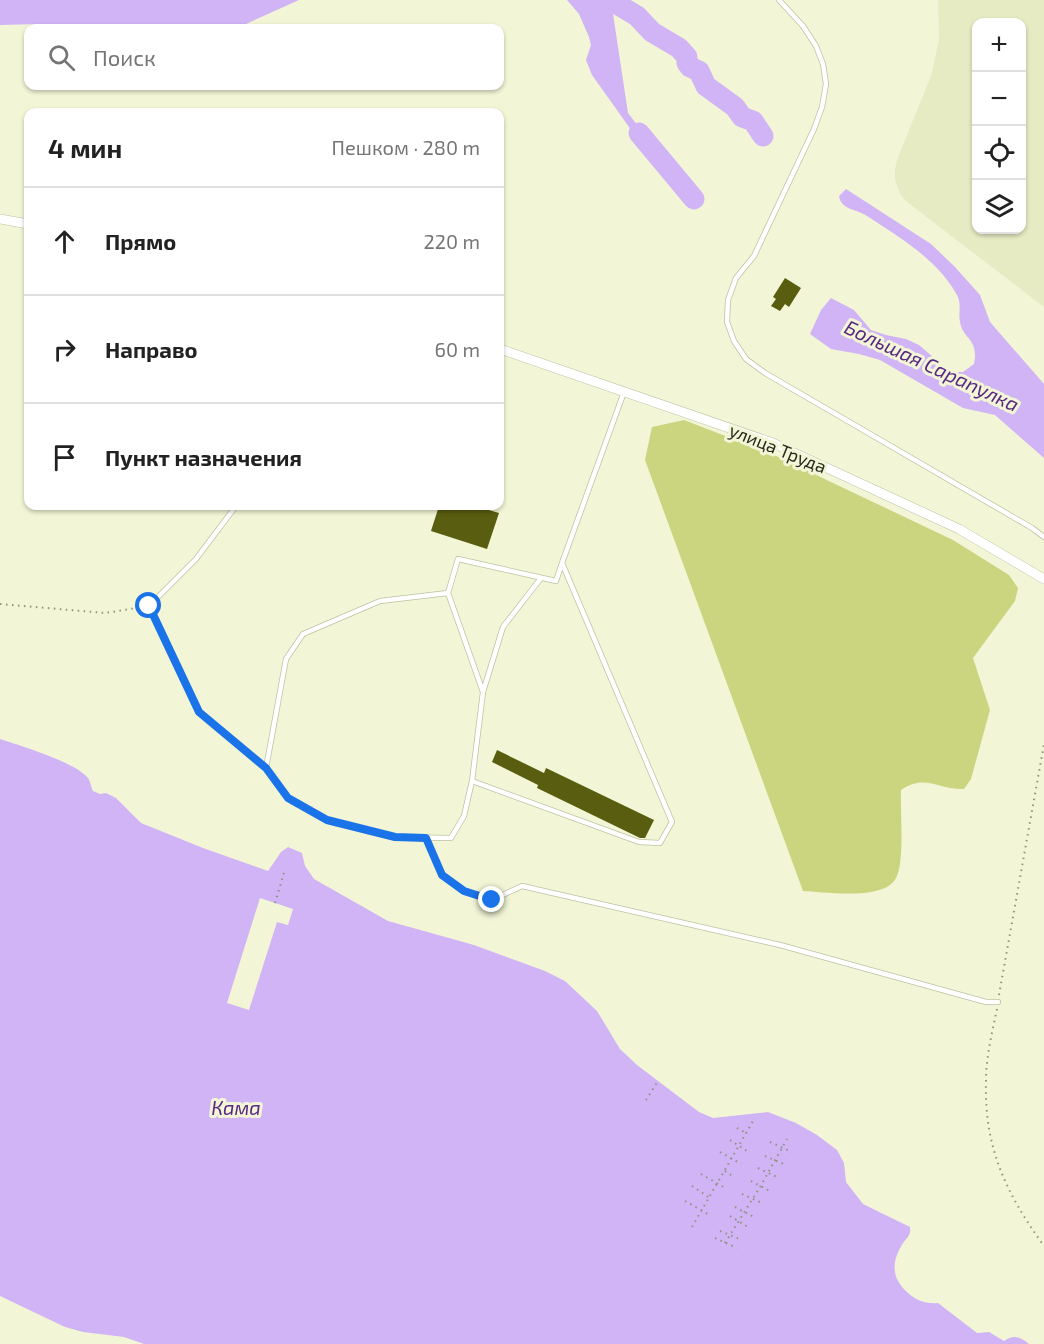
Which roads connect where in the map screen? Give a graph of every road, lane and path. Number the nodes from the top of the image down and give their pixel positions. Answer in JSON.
{"nodes":[{"id":1,"x":780,"y":0,"type":"edge"},
{"id":2,"x":0,"y":219,"type":"edge"},
{"id":3,"x":24,"y":223,"type":"edge"},
{"id":4,"x":504,"y":350,"type":"edge"},
{"id":5,"x":624,"y":392,"type":"junction"},
{"id":6,"x":233,"y":510,"type":"edge"},
{"id":7,"x":1044,"y":537,"type":"edge"},
{"id":8,"x":562,"y":563,"type":"junction"},
{"id":9,"x":541,"y":578,"type":"junction"},
{"id":10,"x":1044,"y":579,"type":"edge"},
{"id":11,"x":448,"y":593,"type":"junction"},
{"id":12,"x":0,"y":604,"type":"edge"},
{"id":13,"x":149,"y":606,"type":"junction"},
{"id":14,"x":483,"y":692,"type":"junction"},
{"id":15,"x":1044,"y":744,"type":"edge"},
{"id":16,"x":266,"y":768,"type":"junction"},
{"id":17,"x":472,"y":782,"type":"junction"},
{"id":18,"x":426,"y":838,"type":"junction"},
{"id":19,"x":284,"y":873,"type":"dead end"},
{"id":20,"x":275,"y":903,"type":"dead end"},
{"id":21,"x":998,"y":1002,"type":"junction"},
{"id":22,"x":658,"y":1081,"type":"dead end"},
{"id":23,"x":646,"y":1100,"type":"dead end"},
{"id":24,"x":753,"y":1122,"type":"dead end"},
{"id":25,"x":737,"y":1128,"type":"dead end"},
{"id":26,"x":746,"y":1133,"type":"junction"},
{"id":27,"x":787,"y":1139,"type":"dead end"},
{"id":28,"x":730,"y":1140,"type":"dead end"},
{"id":29,"x":770,"y":1142,"type":"dead end"},
{"id":30,"x":739,"y":1146,"type":"junction"},
{"id":31,"x":782,"y":1148,"type":"junction"},
{"id":32,"x":747,"y":1151,"type":"dead end"},
{"id":33,"x":720,"y":1152,"type":"dead end"},
{"id":34,"x":792,"y":1152,"type":"dead end"},
{"id":35,"x":765,"y":1156,"type":"dead end"},
{"id":36,"x":732,"y":1158,"type":"junction"},
{"id":37,"x":775,"y":1161,"type":"junction"},
{"id":38,"x":741,"y":1164,"type":"dead end"},
{"id":39,"x":786,"y":1166,"type":"dead end"},
{"id":40,"x":758,"y":1168,"type":"dead end"},
{"id":41,"x":725,"y":1172,"type":"junction"},
{"id":42,"x":768,"y":1173,"type":"junction"},
{"id":43,"x":701,"y":1174,"type":"dead end"},
{"id":44,"x":734,"y":1177,"type":"dead end"},
{"id":45,"x":779,"y":1178,"type":"dead end"},
{"id":46,"x":751,"y":1181,"type":"dead end"},
{"id":47,"x":718,"y":1184,"type":"junction"},
{"id":48,"x":692,"y":1186,"type":"dead end"},
{"id":49,"x":760,"y":1187,"type":"junction"},
{"id":50,"x":727,"y":1189,"type":"dead end"},
{"id":51,"x":770,"y":1191,"type":"dead end"},
{"id":52,"x":742,"y":1194,"type":"dead end"},
{"id":53,"x":710,"y":1198,"type":"junction"},
{"id":54,"x":752,"y":1199,"type":"junction"},
{"id":55,"x":685,"y":1201,"type":"dead end"},
{"id":56,"x":762,"y":1203,"type":"dead end"},
{"id":57,"x":735,"y":1207,"type":"dead end"},
{"id":58,"x":703,"y":1211,"type":"junction"},
{"id":59,"x":744,"y":1212,"type":"junction"},
{"id":60,"x":708,"y":1214,"type":"dead end"},
{"id":61,"x":730,"y":1216,"type":"dead end"},
{"id":62,"x":754,"y":1217,"type":"dead end"},
{"id":63,"x":739,"y":1221,"type":"junction"},
{"id":64,"x":692,"y":1227,"type":"dead end"},
{"id":65,"x":748,"y":1227,"type":"dead end"},
{"id":66,"x":720,"y":1231,"type":"dead end"},
{"id":67,"x":730,"y":1236,"type":"junction"},
{"id":68,"x":715,"y":1238,"type":"dead end"},
{"id":69,"x":742,"y":1240,"type":"dead end"},
{"id":70,"x":725,"y":1244,"type":"junction"},
{"id":71,"x":1044,"y":1246,"type":"edge"},
{"id":72,"x":737,"y":1248,"type":"dead end"}],
"edges":[{"from":1,"to":7,"type":"lane"},
{"from":2,"to":3,"type":"street"},
{"from":4,"to":5,"type":"street","name":"улица Труда"},
{"from":5,"to":8,"type":"lane"},
{"from":5,"to":10,"type":"street","name":"улица Труда"},
{"from":6,"to":13,"type":"lane"},
{"from":8,"to":9,"type":"lane"},
{"from":8,"to":17,"type":"lane"},
{"from":9,"to":11,"type":"lane"},
{"from":9,"to":14,"type":"lane"},
{"from":11,"to":14,"type":"lane"},
{"from":11,"to":16,"type":"lane"},
{"from":12,"to":13,"type":"path"},
{"from":13,"to":16,"type":"lane"},
{"from":14,"to":17,"type":"lane"},
{"from":15,"to":21,"type":"path"},
{"from":16,"to":18,"type":"lane"},
{"from":17,"to":18,"type":"lane"},
{"from":18,"to":21,"type":"lane"},
{"from":19,"to":20,"type":"path"},
{"from":21,"to":71,"type":"path"},
{"from":22,"to":23,"type":"path"},
{"from":24,"to":26,"type":"path"},
{"from":25,"to":26,"type":"path"},
{"from":26,"to":30,"type":"path"},
{"from":27,"to":31,"type":"path"},
{"from":28,"to":30,"type":"path"},
{"from":29,"to":31,"type":"path"},
{"from":30,"to":32,"type":"path"},
{"from":30,"to":36,"type":"path"},
{"from":31,"to":34,"type":"path"},
{"from":31,"to":37,"type":"path"},
{"from":33,"to":36,"type":"path"},
{"from":35,"to":37,"type":"path"},
{"from":36,"to":38,"type":"path"},
{"from":36,"to":41,"type":"path"},
{"from":37,"to":39,"type":"path"},
{"from":37,"to":42,"type":"path"},
{"from":40,"to":42,"type":"path"},
{"from":41,"to":44,"type":"path"},
{"from":41,"to":47,"type":"path"},
{"from":42,"to":45,"type":"path"},
{"from":42,"to":49,"type":"path"},
{"from":43,"to":47,"type":"path"},
{"from":46,"to":49,"type":"path"},
{"from":47,"to":50,"type":"path"},
{"from":47,"to":53,"type":"path"},
{"from":48,"to":53,"type":"path"},
{"from":49,"to":51,"type":"path"},
{"from":49,"to":54,"type":"path"},
{"from":52,"to":54,"type":"path"},
{"from":53,"to":58,"type":"path"},
{"from":54,"to":56,"type":"path"},
{"from":54,"to":59,"type":"path"},
{"from":55,"to":58,"type":"path"},
{"from":57,"to":59,"type":"path"},
{"from":58,"to":60,"type":"path"},
{"from":58,"to":64,"type":"path"},
{"from":59,"to":62,"type":"path"},
{"from":59,"to":63,"type":"path"},
{"from":61,"to":63,"type":"path"},
{"from":63,"to":65,"type":"path"},
{"from":63,"to":67,"type":"path"},
{"from":66,"to":67,"type":"path"},
{"from":67,"to":69,"type":"path"},
{"from":67,"to":70,"type":"path"},
{"from":68,"to":70,"type":"path"},
{"from":70,"to":72,"type":"path"}]}
